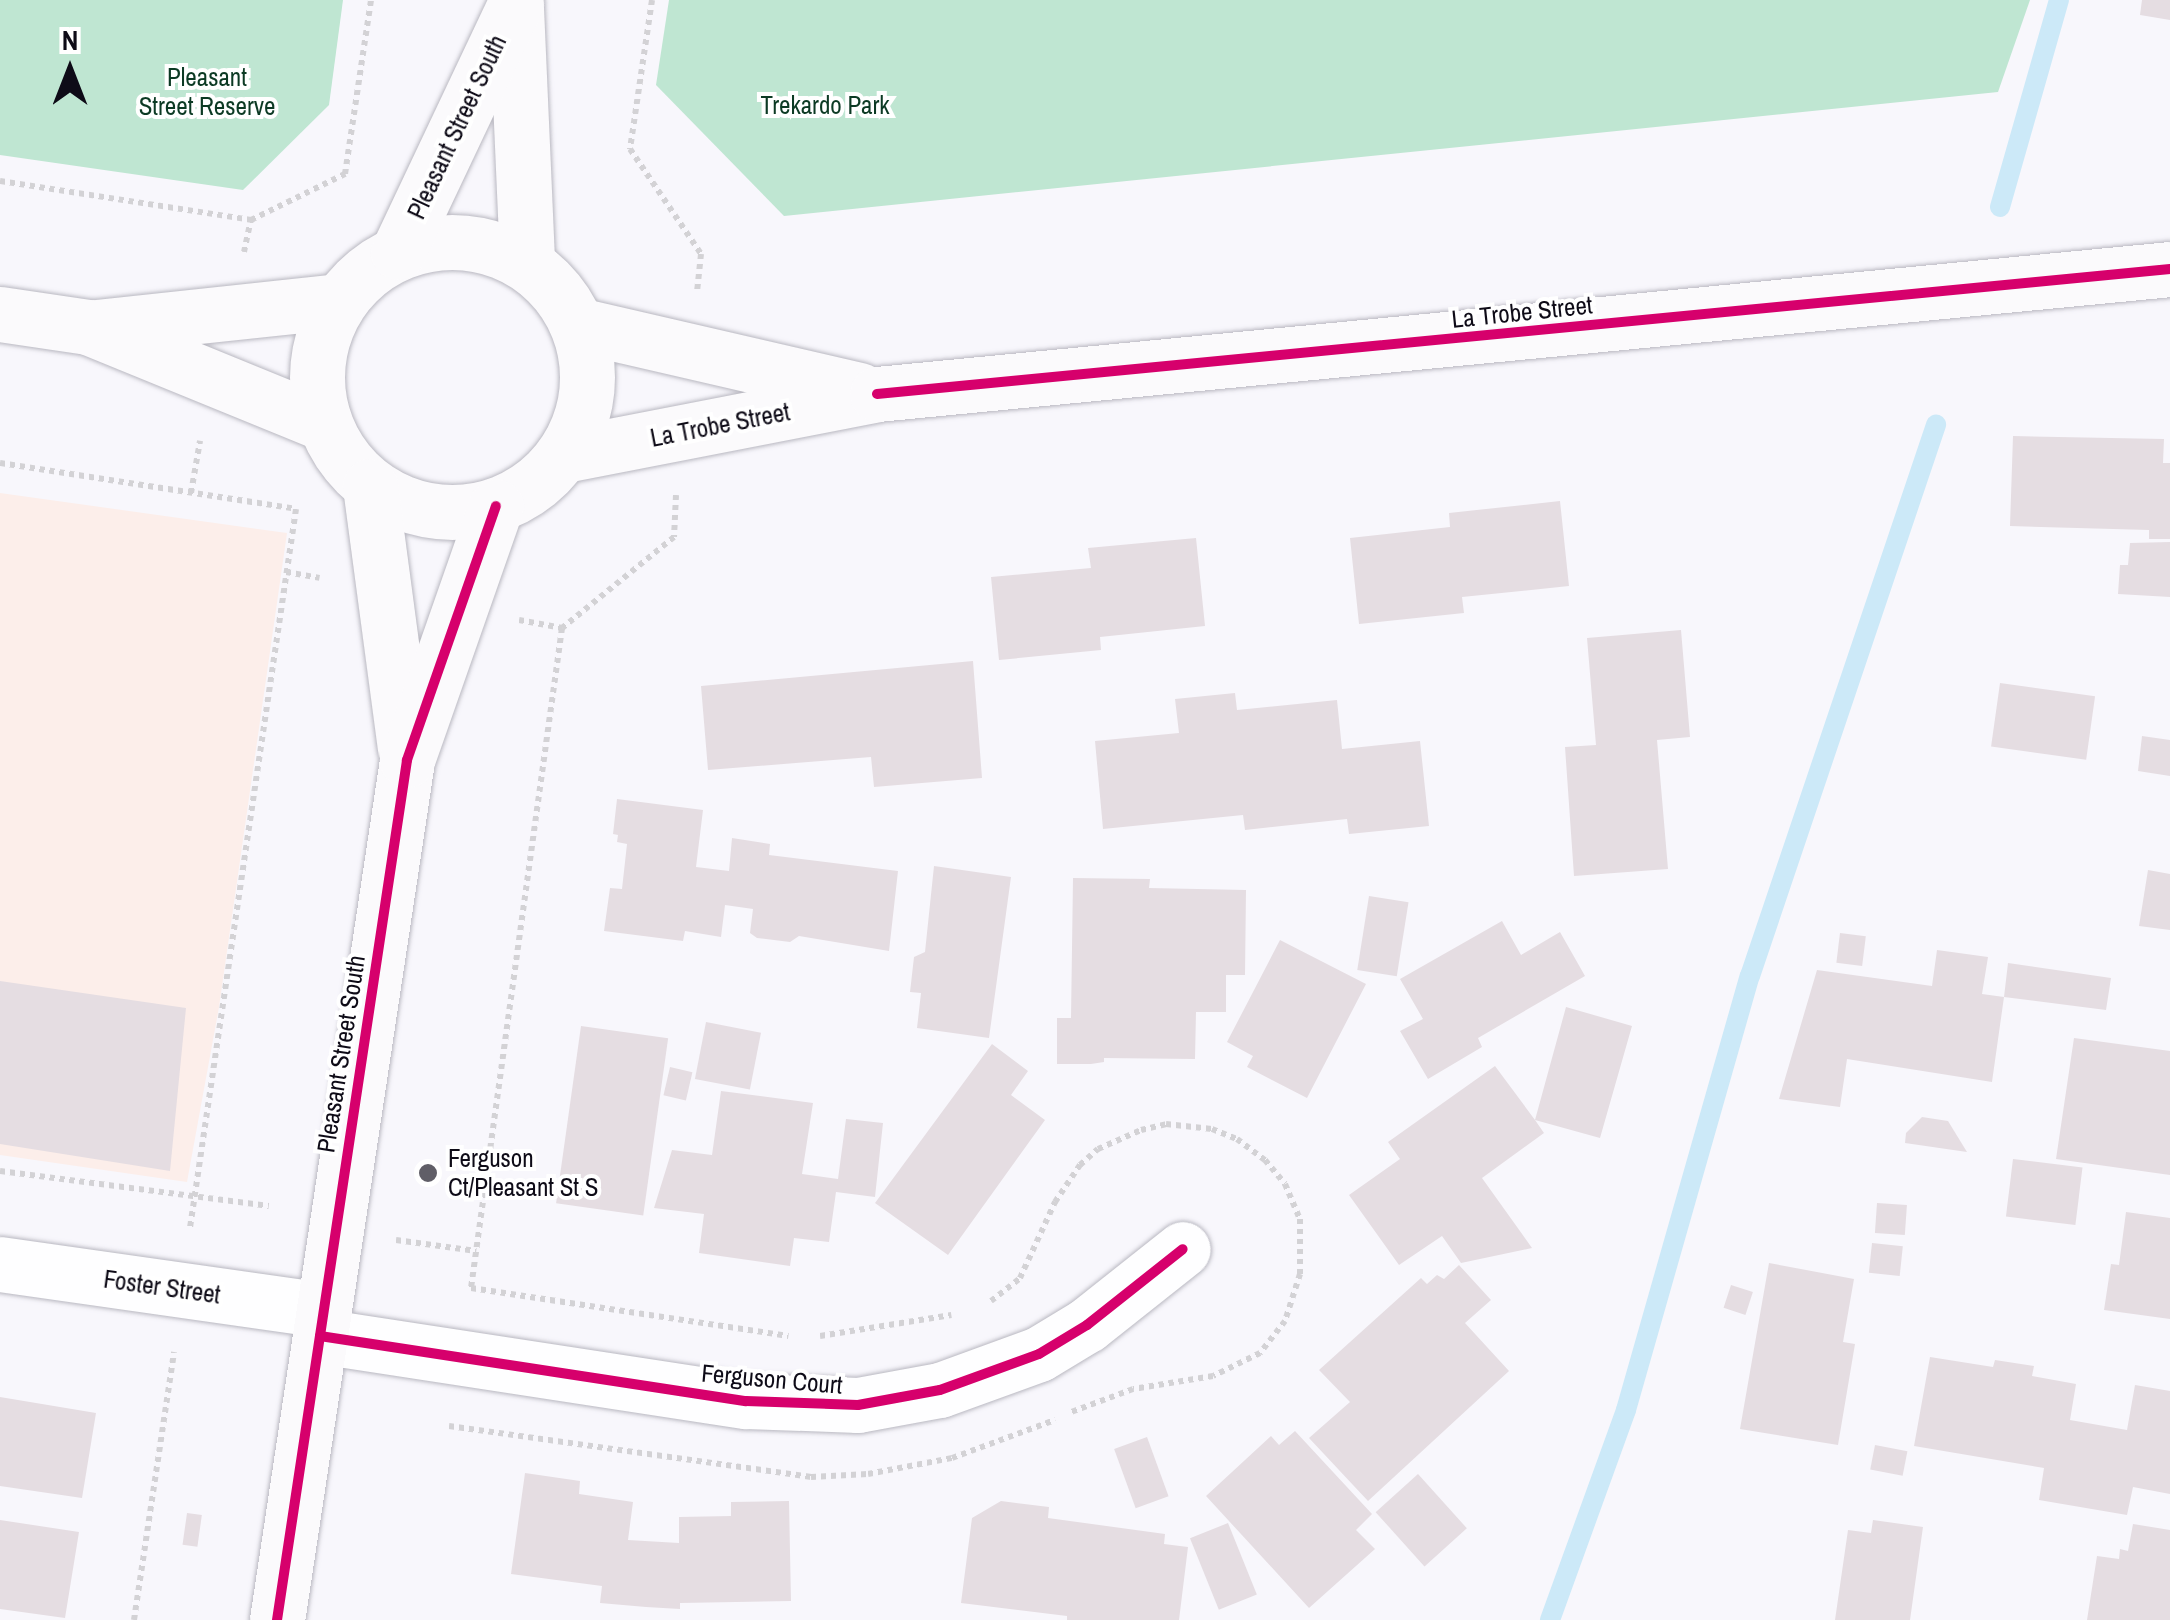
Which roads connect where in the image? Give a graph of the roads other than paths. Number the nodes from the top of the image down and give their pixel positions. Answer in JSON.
{"nodes":[{"id":1,"x":516,"y":1,"type":"edge"},
{"id":2,"x":398,"y":252,"type":"junction"},
{"id":3,"x":528,"y":264,"type":"junction"},
{"id":4,"x":2170,"y":268,"type":"edge"},
{"id":5,"x":339,"y":301,"type":"junction"},
{"id":6,"x":0,"y":314,"type":"edge"},
{"id":7,"x":578,"y":325,"type":"junction"},
{"id":8,"x":88,"y":327,"type":"junction"},
{"id":9,"x":877,"y":394,"type":"junction"},
{"id":10,"x":323,"y":423,"type":"junction"},
{"id":11,"x":564,"y":455,"type":"junction"},
{"id":12,"x":370,"y":486,"type":"junction"},
{"id":13,"x":496,"y":506,"type":"junction"},
{"id":14,"x":407,"y":760,"type":"junction"},
{"id":15,"x":1183,"y":1249,"type":"dead end"},
{"id":16,"x":0,"y":1264,"type":"edge"},
{"id":17,"x":322,"y":1323,"type":"junction"},
{"id":18,"x":276,"y":1620,"type":"edge"}],
"edges":[{"from":1,"to":2,"type":"main road","name":"Pleasant Street South"},
{"from":1,"to":3,"type":"main road","name":"Pleasant Street South"},
{"from":2,"to":3,"type":"main road"},
{"from":2,"to":5,"type":"main road"},
{"from":3,"to":7,"type":"main road"},
{"from":4,"to":9,"type":"main road","name":"La Trobe Street"},
{"from":5,"to":8,"type":"main road"},
{"from":5,"to":10,"type":"main road"},
{"from":6,"to":8,"type":"main road"},
{"from":7,"to":9,"type":"main road","name":"La Trobe Street"},
{"from":7,"to":11,"type":"main road"},
{"from":8,"to":10,"type":"main road"},
{"from":9,"to":11,"type":"main road","name":"La Trobe Street"},
{"from":10,"to":12,"type":"main road"},
{"from":11,"to":13,"type":"main road"},
{"from":12,"to":13,"type":"main road"},
{"from":12,"to":14,"type":"main road","name":"Pleasant Street South"},
{"from":13,"to":14,"type":"main road","name":"Pleasant Street South"},
{"from":14,"to":17,"type":"main road","name":"Pleasant Street South"},
{"from":15,"to":17,"type":"street","name":"Ferguson Court"},
{"from":16,"to":17,"type":"street","name":"Foster Street"},
{"from":17,"to":18,"type":"main road","name":"Pleasant Street South"}]}
